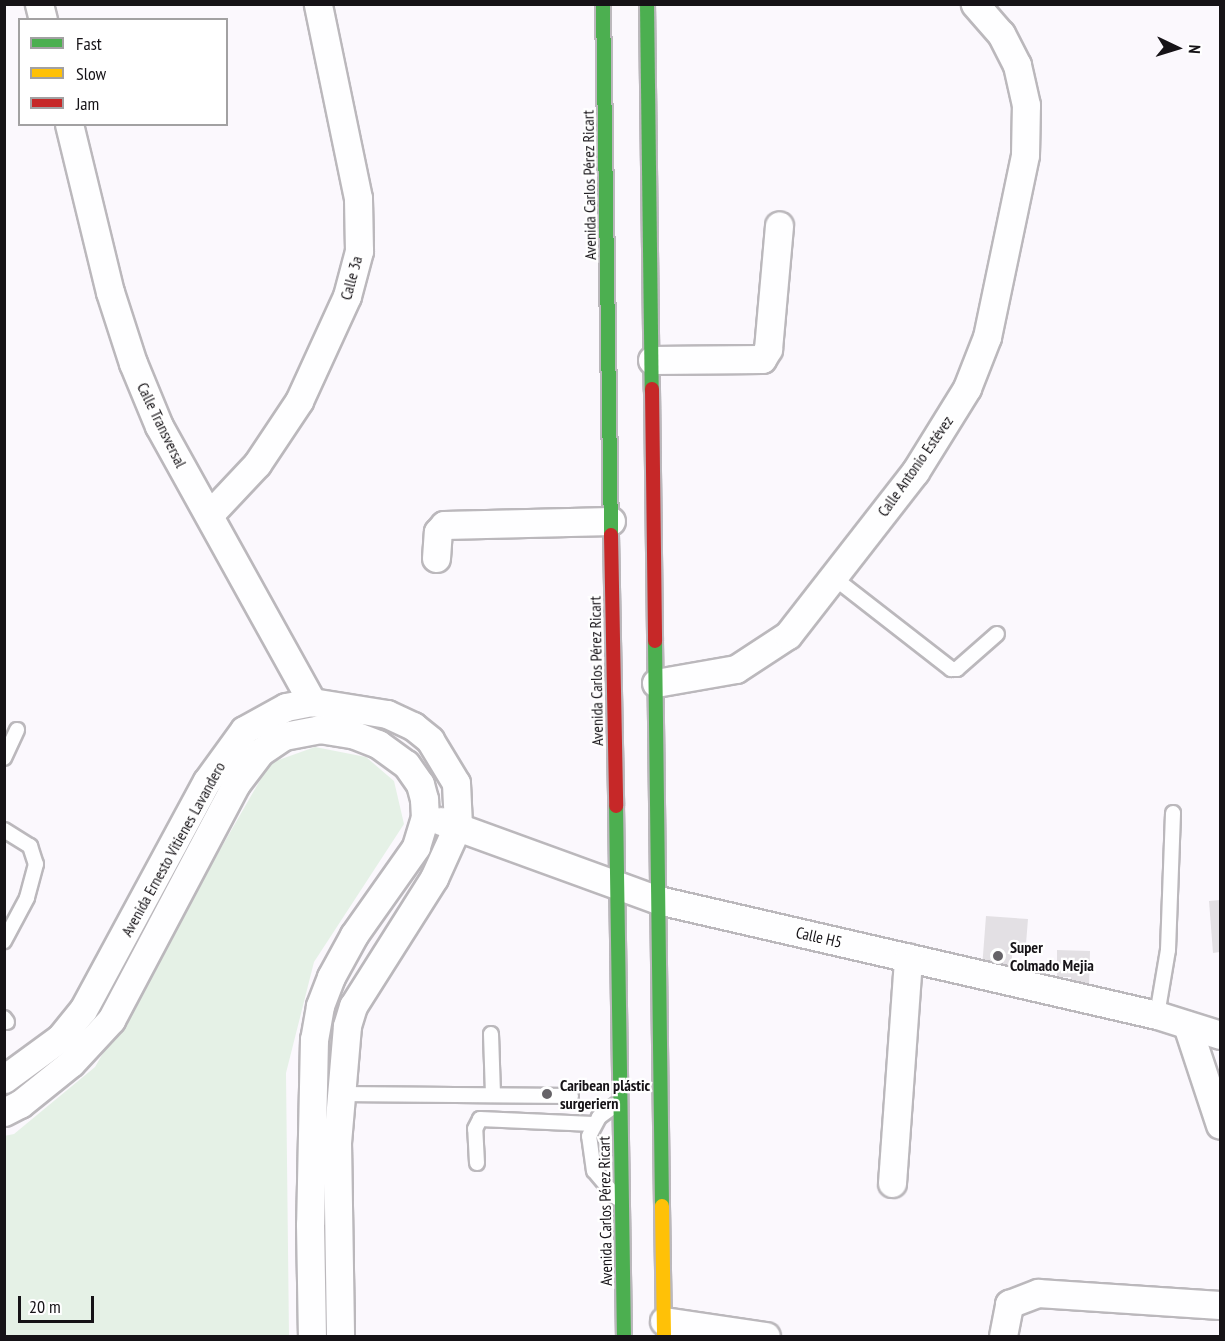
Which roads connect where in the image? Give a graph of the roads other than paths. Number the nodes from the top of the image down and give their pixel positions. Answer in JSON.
{"nodes":[{"id":1,"x":318,"y":4,"type":"edge"},
{"id":2,"x":603,"y":4,"type":"edge"},
{"id":3,"x":647,"y":4,"type":"edge"},
{"id":4,"x":975,"y":4,"type":"edge"},
{"id":5,"x":69,"y":126,"type":"edge"},
{"id":6,"x":779,"y":225,"type":"dead end"},
{"id":7,"x":652,"y":360,"type":"junction"},
{"id":8,"x":210,"y":514,"type":"junction"},
{"id":9,"x":611,"y":521,"type":"junction"},
{"id":10,"x":436,"y":558,"type":"dead end"},
{"id":11,"x":833,"y":577,"type":"junction"},
{"id":12,"x":997,"y":634,"type":"dead end"},
{"id":13,"x":656,"y":683,"type":"junction"},
{"id":14,"x":312,"y":702,"type":"junction"},
{"id":15,"x":17,"y":730,"type":"dead end"},
{"id":16,"x":244,"y":730,"type":"junction"},
{"id":17,"x":260,"y":752,"type":"junction"},
{"id":18,"x":4,"y":758,"type":"edge"},
{"id":19,"x":1173,"y":813,"type":"dead end"},
{"id":20,"x":425,"y":817,"type":"junction"},
{"id":21,"x":458,"y":825,"type":"junction"},
{"id":22,"x":4,"y":830,"type":"edge"},
{"id":23,"x":615,"y":882,"type":"junction"},
{"id":24,"x":658,"y":900,"type":"junction"},
{"id":25,"x":4,"y":941,"type":"edge"},
{"id":26,"x":908,"y":958,"type":"junction"},
{"id":27,"x":1157,"y":1015,"type":"junction"},
{"id":28,"x":1187,"y":1025,"type":"junction"},
{"id":29,"x":491,"y":1034,"type":"dead end"},
{"id":30,"x":1221,"y":1035,"type":"edge"},
{"id":31,"x":4,"y":1079,"type":"edge"},
{"id":32,"x":339,"y":1094,"type":"junction"},
{"id":33,"x":493,"y":1095,"type":"junction"},
{"id":34,"x":571,"y":1096,"type":"dead end"},
{"id":35,"x":619,"y":1103,"type":"junction"},
{"id":36,"x":4,"y":1112,"type":"edge"},
{"id":37,"x":592,"y":1124,"type":"junction"},
{"id":38,"x":1221,"y":1125,"type":"edge"},
{"id":39,"x":477,"y":1163,"type":"dead end"},
{"id":40,"x":892,"y":1183,"type":"dead end"},
{"id":41,"x":621,"y":1203,"type":"junction"},
{"id":42,"x":1221,"y":1305,"type":"edge"},
{"id":43,"x":664,"y":1329,"type":"edge"},
{"id":44,"x":312,"y":1336,"type":"edge"},
{"id":45,"x":340,"y":1336,"type":"edge"},
{"id":46,"x":624,"y":1336,"type":"edge"},
{"id":47,"x":766,"y":1336,"type":"edge"},
{"id":48,"x":1003,"y":1336,"type":"edge"}],
"edges":[{"from":1,"to":8,"type":"street","name":"Calle 3a"},
{"from":2,"to":9,"type":"main road","name":"Avenida Carlos Pérez Ricart"},
{"from":3,"to":7,"type":"main road"},
{"from":4,"to":11,"type":"street","name":"Calle Antonio Estévez"},
{"from":5,"to":8,"type":"street","name":"Calle Transversal"},
{"from":6,"to":7,"type":"street"},
{"from":7,"to":13,"type":"main road"},
{"from":8,"to":14,"type":"street","name":"Calle Transversal"},
{"from":9,"to":10,"type":"street"},
{"from":9,"to":23,"type":"main road","name":"Avenida Carlos Pérez Ricart"},
{"from":11,"to":12,"type":"lane"},
{"from":11,"to":13,"type":"street","name":"Calle Antonio Estévez"},
{"from":13,"to":24,"type":"main road"},
{"from":14,"to":16,"type":"street","name":"Avenida Ernesto Vitienes Lavandero"},
{"from":14,"to":21,"type":"street","name":"Avenida Ernesto Vitienes Lavandero"},
{"from":15,"to":18,"type":"lane"},
{"from":16,"to":17,"type":"street"},
{"from":16,"to":31,"type":"street","name":"Avenida Ernesto Vitienes Lavandero"},
{"from":17,"to":20,"type":"street","name":"Avenida Ernesto Vitienes Lavandero"},
{"from":17,"to":36,"type":"street","name":"Avenida Ernesto Vitienes Lavandero"},
{"from":19,"to":27,"type":"lane"},
{"from":20,"to":21,"type":"street","name":"Calle H5"},
{"from":20,"to":44,"type":"street","name":"Avenida Ernesto Vitienes Lavandero"},
{"from":21,"to":23,"type":"street","name":"Calle H5"},
{"from":21,"to":32,"type":"street","name":"Avenida Ernesto Vitienes Lavandero"},
{"from":22,"to":25,"type":"lane"},
{"from":23,"to":24,"type":"street","name":"Calle H5"},
{"from":23,"to":35,"type":"main road","name":"Avenida Carlos Pérez Ricart"},
{"from":24,"to":26,"type":"street","name":"Calle H5"},
{"from":24,"to":43,"type":"main road"},
{"from":26,"to":27,"type":"street","name":"Calle H5"},
{"from":26,"to":40,"type":"street"},
{"from":27,"to":28,"type":"street","name":"Calle H5"},
{"from":28,"to":30,"type":"street","name":"Calle H5"},
{"from":28,"to":38,"type":"street"},
{"from":29,"to":33,"type":"lane"},
{"from":32,"to":33,"type":"lane"},
{"from":32,"to":45,"type":"street","name":"Avenida Ernesto Vitienes Lavandero"},
{"from":33,"to":34,"type":"lane"},
{"from":35,"to":37,"type":"lane"},
{"from":35,"to":41,"type":"main road","name":"Avenida Carlos Pérez Ricart"},
{"from":37,"to":39,"type":"lane"},
{"from":37,"to":41,"type":"lane"},
{"from":41,"to":46,"type":"main road","name":"Avenida Carlos Pérez Ricart"},
{"from":42,"to":48,"type":"street"},
{"from":43,"to":47,"type":"street"}]}
